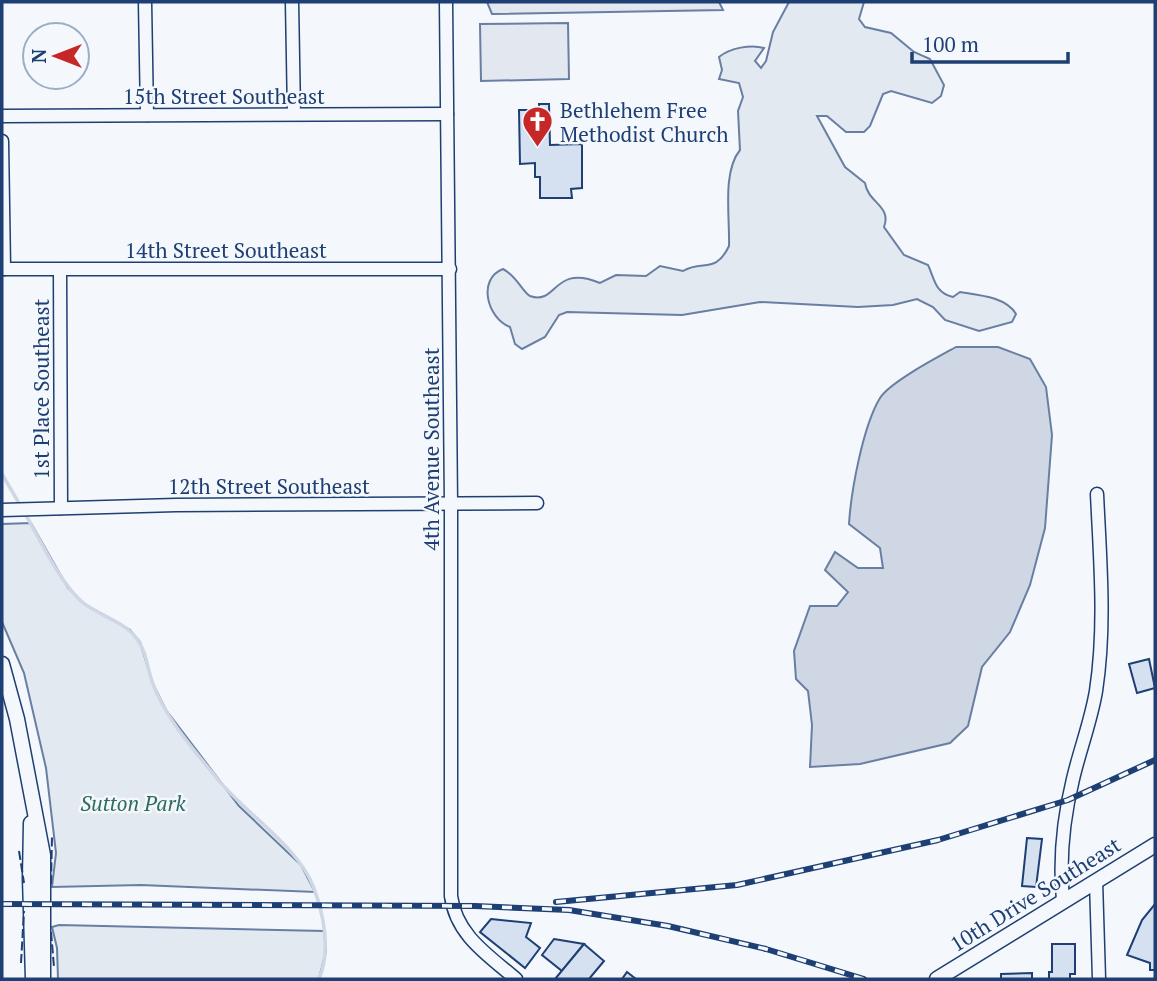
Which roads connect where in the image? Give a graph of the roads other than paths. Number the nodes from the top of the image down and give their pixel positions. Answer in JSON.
{"nodes":[{"id":1,"x":145,"y":2,"type":"edge"},
{"id":2,"x":292,"y":2,"type":"edge"},
{"id":3,"x":446,"y":2,"type":"edge"},
{"id":4,"x":294,"y":114,"type":"junction"},
{"id":5,"x":447,"y":114,"type":"junction"},
{"id":6,"x":2,"y":116,"type":"edge"},
{"id":7,"x":147,"y":116,"type":"junction"},
{"id":8,"x":2,"y":141,"type":"edge"},
{"id":9,"x":3,"y":269,"type":"edge"},
{"id":10,"x":60,"y":270,"type":"junction"},
{"id":11,"x":450,"y":270,"type":"junction"},
{"id":12,"x":1097,"y":494,"type":"dead end"},
{"id":13,"x":537,"y":503,"type":"dead end"},
{"id":14,"x":452,"y":504,"type":"junction"},
{"id":15,"x":61,"y":508,"type":"junction"},
{"id":16,"x":2,"y":510,"type":"edge"},
{"id":17,"x":2,"y":664,"type":"edge"},
{"id":18,"x":6,"y":695,"type":"edge"},
{"id":19,"x":33,"y":804,"type":"junction"},
{"id":20,"x":1155,"y":845,"type":"edge"},
{"id":21,"x":1096,"y":881,"type":"junction"},
{"id":22,"x":1063,"y":900,"type":"junction"},
{"id":23,"x":33,"y":979,"type":"edge"},
{"id":24,"x":43,"y":979,"type":"edge"},
{"id":25,"x":516,"y":979,"type":"edge"},
{"id":26,"x":937,"y":979,"type":"edge"},
{"id":27,"x":1099,"y":979,"type":"edge"}],
"edges":[{"from":1,"to":7,"type":"street"},
{"from":2,"to":4,"type":"street"},
{"from":3,"to":5,"type":"street","name":"4th Avenue Southeast"},
{"from":4,"to":5,"type":"street","name":"15th Street Southeast"},
{"from":4,"to":7,"type":"street","name":"15th Street Southeast"},
{"from":5,"to":11,"type":"street","name":"4th Avenue Southeast"},
{"from":6,"to":7,"type":"street","name":"15th Street Southeast"},
{"from":8,"to":9,"type":"street"},
{"from":9,"to":10,"type":"street","name":"14th Street Southeast"},
{"from":10,"to":11,"type":"street","name":"14th Street Southeast"},
{"from":10,"to":15,"type":"street","name":"1st Place Southeast"},
{"from":11,"to":14,"type":"street","name":"4th Avenue Southeast"},
{"from":12,"to":22,"type":"street"},
{"from":13,"to":14,"type":"street","name":"12th Street Southeast"},
{"from":14,"to":15,"type":"street","name":"12th Street Southeast"},
{"from":14,"to":25,"type":"street","name":"4th Avenue Southeast"},
{"from":15,"to":16,"type":"street","name":"12th Street Southeast"},
{"from":17,"to":18,"type":"main road"},
{"from":18,"to":19,"type":"main road"},
{"from":19,"to":23,"type":"main road"},
{"from":19,"to":24,"type":"main road"},
{"from":20,"to":21,"type":"main road","name":"10th Drive Southeast"},
{"from":21,"to":22,"type":"main road","name":"10th Drive Southeast"},
{"from":21,"to":27,"type":"street"},
{"from":22,"to":26,"type":"main road","name":"10th Drive Southeast"}]}
